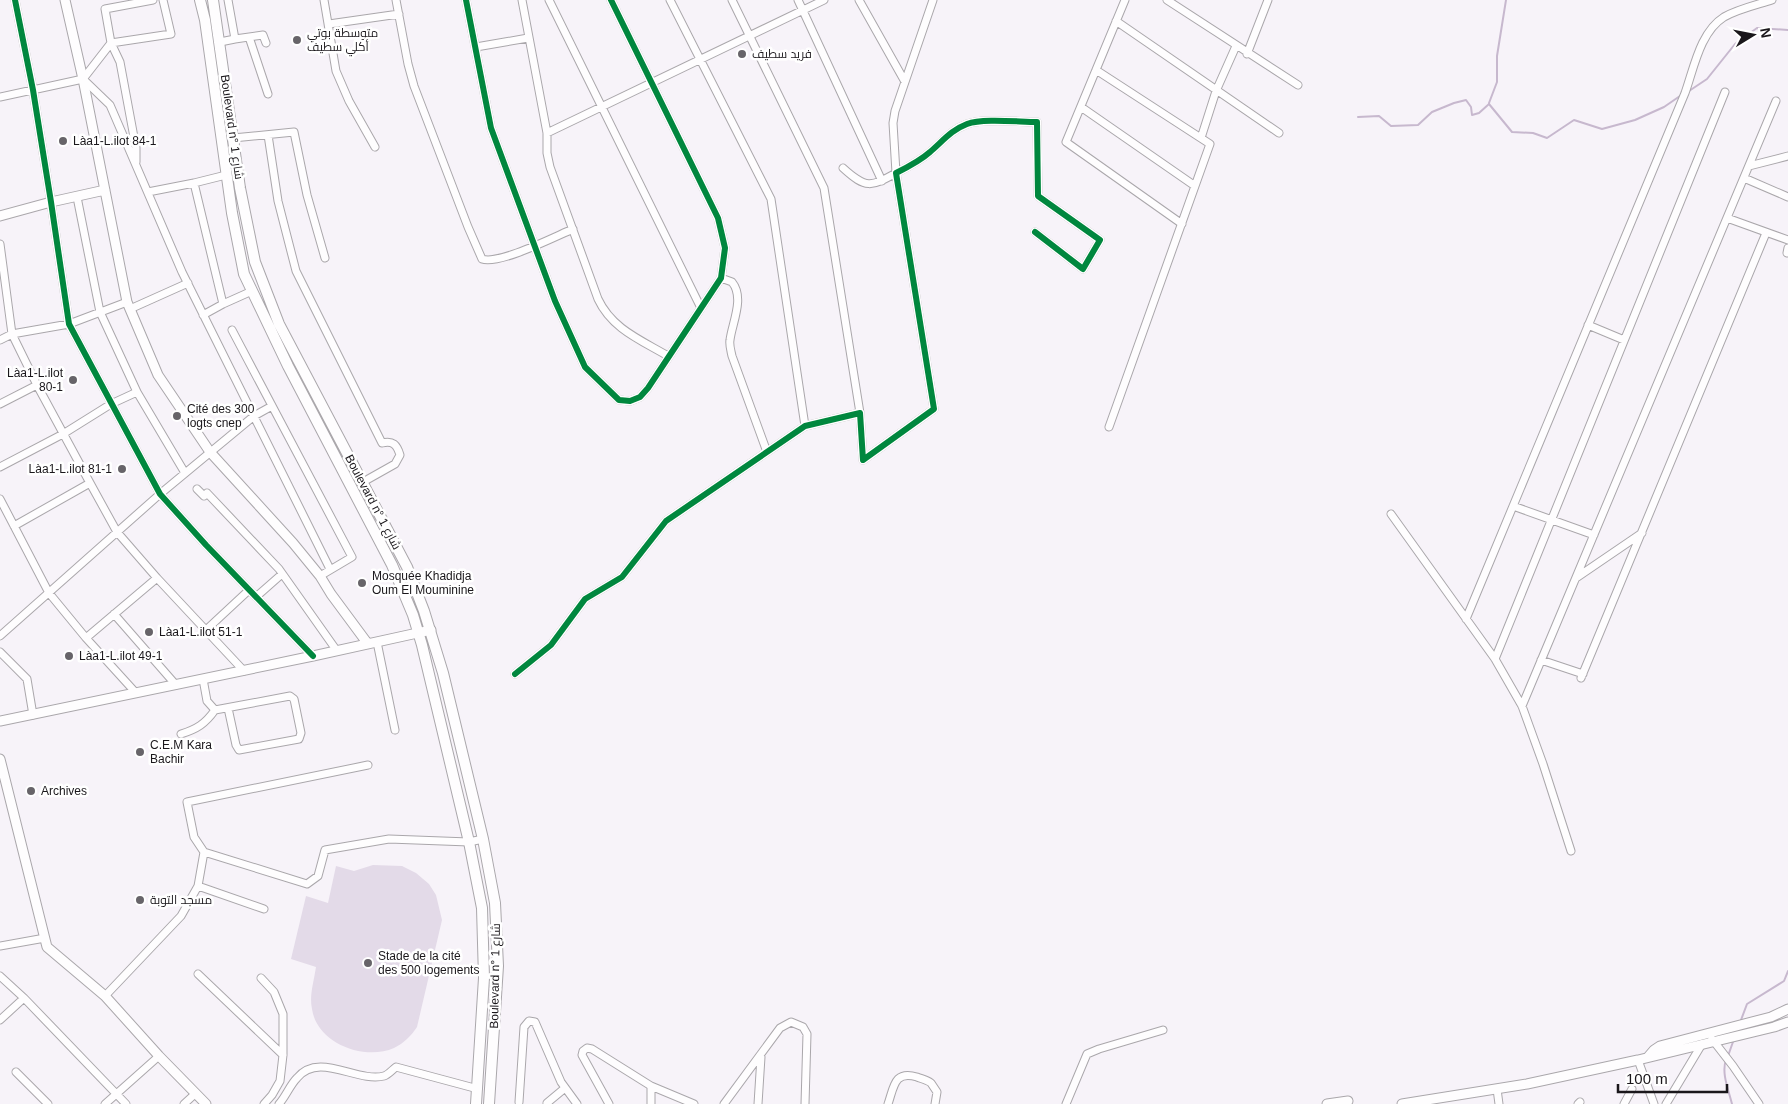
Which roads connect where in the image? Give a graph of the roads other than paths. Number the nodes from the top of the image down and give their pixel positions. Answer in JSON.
{"nodes":[{"id":1,"x":15,"y":0,"type":"edge"},
{"id":2,"x":65,"y":0,"type":"edge"},
{"id":3,"x":153,"y":0,"type":"edge"},
{"id":4,"x":164,"y":0,"type":"edge"},
{"id":5,"x":200,"y":0,"type":"edge"},
{"id":6,"x":213,"y":0,"type":"edge"},
{"id":7,"x":228,"y":0,"type":"edge"},
{"id":8,"x":324,"y":0,"type":"edge"},
{"id":9,"x":396,"y":0,"type":"edge"},
{"id":10,"x":466,"y":0,"type":"edge"},
{"id":11,"x":522,"y":0,"type":"edge"},
{"id":12,"x":549,"y":0,"type":"edge"},
{"id":13,"x":611,"y":0,"type":"edge"},
{"id":14,"x":670,"y":0,"type":"edge"},
{"id":15,"x":732,"y":0,"type":"edge"},
{"id":16,"x":798,"y":0,"type":"edge"},
{"id":17,"x":824,"y":0,"type":"edge"},
{"id":18,"x":859,"y":0,"type":"edge"},
{"id":19,"x":933,"y":0,"type":"edge"},
{"id":20,"x":1125,"y":0,"type":"edge"},
{"id":21,"x":1167,"y":0,"type":"edge"},
{"id":22,"x":1268,"y":0,"type":"edge"},
{"id":23,"x":1772,"y":0,"type":"edge"},
{"id":24,"x":132,"y":2,"type":"edge"},
{"id":25,"x":802,"y":10,"type":"junction"},
{"id":26,"x":398,"y":14,"type":"junction"},
{"id":27,"x":1116,"y":21,"type":"junction"},
{"id":28,"x":329,"y":24,"type":"junction"},
{"id":29,"x":749,"y":35,"type":"junction"},
{"id":30,"x":249,"y":37,"type":"junction"},
{"id":31,"x":528,"y":38,"type":"junction"},
{"id":32,"x":235,"y":39,"type":"junction"},
{"id":33,"x":220,"y":42,"type":"junction"},
{"id":34,"x":266,"y":43,"type":"dead end"},
{"id":35,"x":112,"y":44,"type":"junction"},
{"id":36,"x":1236,"y":46,"type":"junction"},
{"id":37,"x":476,"y":47,"type":"junction"},
{"id":38,"x":1248,"y":54,"type":"junction"},
{"id":39,"x":701,"y":60,"type":"junction"},
{"id":40,"x":1096,"y":70,"type":"junction"},
{"id":41,"x":83,"y":79,"type":"junction"},
{"id":42,"x":904,"y":80,"type":"junction"},
{"id":43,"x":650,"y":82,"type":"junction"},
{"id":44,"x":1298,"y":85,"type":"dead end"},
{"id":45,"x":33,"y":90,"type":"junction"},
{"id":46,"x":1216,"y":91,"type":"junction"},
{"id":47,"x":1725,"y":92,"type":"dead end"},
{"id":48,"x":268,"y":94,"type":"dead end"},
{"id":49,"x":0,"y":97,"type":"edge"},
{"id":50,"x":1776,"y":101,"type":"dead end"},
{"id":51,"x":603,"y":106,"type":"junction"},
{"id":52,"x":1081,"y":107,"type":"junction"},
{"id":53,"x":1278,"y":133,"type":"dead end"},
{"id":54,"x":547,"y":134,"type":"junction"},
{"id":55,"x":268,"y":135,"type":"junction"},
{"id":56,"x":233,"y":138,"type":"junction"},
{"id":57,"x":1201,"y":138,"type":"junction"},
{"id":58,"x":375,"y":147,"type":"dead end"},
{"id":59,"x":1788,"y":156,"type":"edge"},
{"id":60,"x":1749,"y":166,"type":"junction"},
{"id":61,"x":136,"y":167,"type":"junction"},
{"id":62,"x":843,"y":168,"type":"dead end"},
{"id":63,"x":896,"y":173,"type":"junction"},
{"id":64,"x":226,"y":175,"type":"junction"},
{"id":65,"x":1744,"y":178,"type":"junction"},
{"id":66,"x":882,"y":181,"type":"junction"},
{"id":67,"x":194,"y":182,"type":"junction"},
{"id":68,"x":1195,"y":186,"type":"junction"},
{"id":69,"x":105,"y":190,"type":"junction"},
{"id":70,"x":148,"y":192,"type":"junction"},
{"id":71,"x":77,"y":197,"type":"junction"},
{"id":72,"x":1788,"y":197,"type":"edge"},
{"id":73,"x":52,"y":202,"type":"junction"},
{"id":74,"x":0,"y":216,"type":"edge"},
{"id":75,"x":1727,"y":218,"type":"junction"},
{"id":76,"x":1182,"y":224,"type":"junction"},
{"id":77,"x":573,"y":228,"type":"junction"},
{"id":78,"x":1035,"y":232,"type":"dead end"},
{"id":79,"x":1766,"y":232,"type":"junction"},
{"id":80,"x":1788,"y":240,"type":"edge"},
{"id":81,"x":0,"y":244,"type":"edge"},
{"id":82,"x":534,"y":245,"type":"junction"},
{"id":83,"x":325,"y":258,"type":"dead end"},
{"id":84,"x":2,"y":273,"type":"edge"},
{"id":85,"x":721,"y":278,"type":"junction"},
{"id":86,"x":188,"y":283,"type":"junction"},
{"id":87,"x":252,"y":292,"type":"junction"},
{"id":88,"x":223,"y":304,"type":"junction"},
{"id":89,"x":128,"y":306,"type":"junction"},
{"id":90,"x":701,"y":308,"type":"junction"},
{"id":91,"x":100,"y":312,"type":"junction"},
{"id":92,"x":203,"y":315,"type":"junction"},
{"id":93,"x":69,"y":324,"type":"junction"},
{"id":94,"x":1588,"y":325,"type":"junction"},
{"id":95,"x":232,"y":330,"type":"dead end"},
{"id":96,"x":12,"y":334,"type":"junction"},
{"id":97,"x":0,"y":340,"type":"edge"},
{"id":98,"x":1624,"y":340,"type":"junction"},
{"id":99,"x":668,"y":356,"type":"junction"},
{"id":100,"x":37,"y":385,"type":"junction"},
{"id":101,"x":137,"y":392,"type":"junction"},
{"id":102,"x":0,"y":404,"type":"edge"},
{"id":103,"x":111,"y":404,"type":"junction"},
{"id":104,"x":272,"y":406,"type":"junction"},
{"id":105,"x":860,"y":413,"type":"junction"},
{"id":106,"x":254,"y":416,"type":"junction"},
{"id":107,"x":805,"y":426,"type":"junction"},
{"id":108,"x":1109,"y":427,"type":"dead end"},
{"id":109,"x":63,"y":434,"type":"junction"},
{"id":110,"x":210,"y":452,"type":"junction"},
{"id":111,"x":766,"y":452,"type":"junction"},
{"id":112,"x":0,"y":467,"type":"edge"},
{"id":113,"x":185,"y":473,"type":"junction"},
{"id":114,"x":363,"y":482,"type":"junction"},
{"id":115,"x":90,"y":483,"type":"junction"},
{"id":116,"x":197,"y":490,"type":"dead end"},
{"id":117,"x":160,"y":494,"type":"junction"},
{"id":118,"x":0,"y":499,"type":"edge"},
{"id":119,"x":1513,"y":506,"type":"junction"},
{"id":120,"x":1390,"y":514,"type":"dead end"},
{"id":121,"x":1552,"y":520,"type":"junction"},
{"id":122,"x":14,"y":526,"type":"junction"},
{"id":123,"x":117,"y":532,"type":"junction"},
{"id":124,"x":1642,"y":532,"type":"junction"},
{"id":125,"x":1594,"y":535,"type":"junction"},
{"id":126,"x":330,"y":569,"type":"junction"},
{"id":127,"x":282,"y":574,"type":"junction"},
{"id":128,"x":320,"y":576,"type":"junction"},
{"id":129,"x":157,"y":578,"type":"junction"},
{"id":130,"x":1576,"y":578,"type":"junction"},
{"id":131,"x":249,"y":590,"type":"junction"},
{"id":132,"x":49,"y":593,"type":"junction"},
{"id":133,"x":256,"y":597,"type":"junction"},
{"id":134,"x":114,"y":614,"type":"junction"},
{"id":135,"x":1466,"y":619,"type":"junction"},
{"id":136,"x":0,"y":623,"type":"edge"},
{"id":137,"x":206,"y":630,"type":"junction"},
{"id":138,"x":430,"y":630,"type":"junction"},
{"id":139,"x":418,"y":632,"type":"junction"},
{"id":140,"x":2,"y":634,"type":"edge"},
{"id":141,"x":86,"y":638,"type":"junction"},
{"id":142,"x":373,"y":643,"type":"junction"},
{"id":143,"x":337,"y":650,"type":"junction"},
{"id":144,"x":0,"y":652,"type":"edge"},
{"id":145,"x":313,"y":656,"type":"junction"},
{"id":146,"x":1495,"y":659,"type":"junction"},
{"id":147,"x":1541,"y":660,"type":"junction"},
{"id":148,"x":244,"y":671,"type":"junction"},
{"id":149,"x":515,"y":674,"type":"dead end"},
{"id":150,"x":203,"y":679,"type":"junction"},
{"id":151,"x":176,"y":685,"type":"junction"},
{"id":152,"x":136,"y":693,"type":"junction"},
{"id":153,"x":1522,"y":706,"type":"junction"},
{"id":154,"x":228,"y":708,"type":"junction"},
{"id":155,"x":215,"y":710,"type":"junction"},
{"id":156,"x":33,"y":714,"type":"junction"},
{"id":157,"x":0,"y":721,"type":"edge"},
{"id":158,"x":395,"y":730,"type":"dead end"},
{"id":159,"x":181,"y":734,"type":"dead end"},
{"id":160,"x":0,"y":760,"type":"edge"},
{"id":161,"x":368,"y":766,"type":"dead end"},
{"id":162,"x":483,"y":839,"type":"junction"},
{"id":163,"x":469,"y":842,"type":"junction"},
{"id":164,"x":204,"y":852,"type":"junction"},
{"id":165,"x":1571,"y":852,"type":"dead end"},
{"id":166,"x":198,"y":886,"type":"junction"},
{"id":167,"x":264,"y":909,"type":"dead end"},
{"id":168,"x":45,"y":938,"type":"junction"},
{"id":169,"x":0,"y":946,"type":"edge"},
{"id":170,"x":198,"y":974,"type":"dead end"},
{"id":171,"x":0,"y":976,"type":"edge"},
{"id":172,"x":261,"y":978,"type":"dead end"},
{"id":173,"x":105,"y":996,"type":"junction"},
{"id":174,"x":24,"y":998,"type":"junction"},
{"id":175,"x":1788,"y":1009,"type":"edge"},
{"id":176,"x":0,"y":1020,"type":"edge"},
{"id":177,"x":1788,"y":1022,"type":"edge"},
{"id":178,"x":1163,"y":1030,"type":"dead end"},
{"id":179,"x":1706,"y":1034,"type":"junction"},
{"id":180,"x":1714,"y":1041,"type":"junction"},
{"id":181,"x":1702,"y":1044,"type":"junction"},
{"id":182,"x":159,"y":1056,"type":"junction"},
{"id":183,"x":283,"y":1056,"type":"junction"},
{"id":184,"x":760,"y":1056,"type":"junction"},
{"id":185,"x":1643,"y":1058,"type":"junction"},
{"id":186,"x":16,"y":1072,"type":"dead end"},
{"id":187,"x":651,"y":1086,"type":"junction"},
{"id":188,"x":565,"y":1088,"type":"junction"},
{"id":189,"x":478,"y":1089,"type":"junction"},
{"id":190,"x":1496,"y":1089,"type":"junction"},
{"id":191,"x":1632,"y":1089,"type":"dead end"},
{"id":192,"x":116,"y":1093,"type":"junction"},
{"id":193,"x":196,"y":1093,"type":"junction"},
{"id":194,"x":1348,"y":1101,"type":"dead end"},
{"id":195,"x":519,"y":1102,"type":"dead end"},
{"id":196,"x":48,"y":1104,"type":"edge"},
{"id":197,"x":105,"y":1104,"type":"edge"},
{"id":198,"x":126,"y":1104,"type":"edge"},
{"id":199,"x":184,"y":1104,"type":"edge"},
{"id":200,"x":206,"y":1104,"type":"edge"},
{"id":201,"x":264,"y":1104,"type":"edge"},
{"id":202,"x":279,"y":1104,"type":"edge"},
{"id":203,"x":476,"y":1104,"type":"edge"},
{"id":204,"x":489,"y":1104,"type":"edge"},
{"id":205,"x":548,"y":1104,"type":"edge"},
{"id":206,"x":577,"y":1104,"type":"edge"},
{"id":207,"x":609,"y":1104,"type":"edge"},
{"id":208,"x":651,"y":1104,"type":"edge"},
{"id":209,"x":694,"y":1104,"type":"edge"},
{"id":210,"x":724,"y":1104,"type":"edge"},
{"id":211,"x":758,"y":1104,"type":"edge"},
{"id":212,"x":805,"y":1104,"type":"edge"},
{"id":213,"x":888,"y":1104,"type":"edge"},
{"id":214,"x":935,"y":1104,"type":"edge"},
{"id":215,"x":1066,"y":1104,"type":"edge"},
{"id":216,"x":1326,"y":1104,"type":"edge"},
{"id":217,"x":1402,"y":1104,"type":"edge"},
{"id":218,"x":1499,"y":1104,"type":"edge"},
{"id":219,"x":1624,"y":1104,"type":"edge"},
{"id":220,"x":1654,"y":1104,"type":"edge"},
{"id":221,"x":1666,"y":1104,"type":"edge"},
{"id":222,"x":1759,"y":1104,"type":"edge"}],
"edges":[{"from":1,"to":45,"type":"street"},
{"from":2,"to":41,"type":"street"},
{"from":3,"to":24,"type":"street"},
{"from":4,"to":35,"type":"street"},
{"from":5,"to":64,"type":"main road","name":"Boulevard n° شارع 1"},
{"from":6,"to":33,"type":"main road","name":"Boulevard n° شارع 1"},
{"from":7,"to":32,"type":"street"},
{"from":8,"to":28,"type":"street"},
{"from":9,"to":26,"type":"street"},
{"from":10,"to":37,"type":"street"},
{"from":11,"to":31,"type":"street"},
{"from":12,"to":51,"type":"street"},
{"from":13,"to":43,"type":"street"},
{"from":14,"to":39,"type":"street"},
{"from":15,"to":29,"type":"street"},
{"from":16,"to":25,"type":"street"},
{"from":17,"to":25,"type":"street"},
{"from":18,"to":42,"type":"street"},
{"from":19,"to":42,"type":"street"},
{"from":20,"to":27,"type":"street"},
{"from":21,"to":36,"type":"street"},
{"from":22,"to":38,"type":"street"},
{"from":23,"to":94,"type":"street"},
{"from":24,"to":35,"type":"street"},
{"from":25,"to":29,"type":"street"},
{"from":25,"to":66,"type":"street"},
{"from":26,"to":28,"type":"street"},
{"from":26,"to":82,"type":"street"},
{"from":27,"to":40,"type":"street"},
{"from":27,"to":46,"type":"street"},
{"from":28,"to":58,"type":"street"},
{"from":29,"to":39,"type":"street"},
{"from":29,"to":105,"type":"street"},
{"from":30,"to":32,"type":"street"},
{"from":30,"to":34,"type":"street"},
{"from":30,"to":48,"type":"street"},
{"from":31,"to":37,"type":"street"},
{"from":31,"to":54,"type":"street"},
{"from":32,"to":33,"type":"street"},
{"from":33,"to":56,"type":"main road","name":"Boulevard n° شارع 1"},
{"from":35,"to":41,"type":"street"},
{"from":35,"to":61,"type":"street"},
{"from":36,"to":38,"type":"street"},
{"from":36,"to":46,"type":"street"},
{"from":37,"to":82,"type":"street"},
{"from":38,"to":44,"type":"street"},
{"from":39,"to":43,"type":"street"},
{"from":39,"to":107,"type":"street"},
{"from":40,"to":52,"type":"street"},
{"from":40,"to":57,"type":"street"},
{"from":41,"to":45,"type":"street"},
{"from":41,"to":61,"type":"street"},
{"from":41,"to":69,"type":"street"},
{"from":42,"to":63,"type":"street"},
{"from":43,"to":51,"type":"street"},
{"from":43,"to":85,"type":"street"},
{"from":45,"to":49,"type":"street"},
{"from":45,"to":73,"type":"street"},
{"from":46,"to":53,"type":"street"},
{"from":46,"to":57,"type":"street"},
{"from":47,"to":98,"type":"street"},
{"from":50,"to":60,"type":"street"},
{"from":51,"to":54,"type":"street"},
{"from":51,"to":90,"type":"street"},
{"from":52,"to":68,"type":"street"},
{"from":52,"to":76,"type":"street"},
{"from":54,"to":77,"type":"street"},
{"from":55,"to":56,"type":"street"},
{"from":55,"to":83,"type":"street"},
{"from":55,"to":114,"type":"street"},
{"from":56,"to":114,"type":"main road","name":"Boulevard n° شارع 1"},
{"from":57,"to":68,"type":"street"},
{"from":59,"to":60,"type":"street"},
{"from":60,"to":65,"type":"street"},
{"from":61,"to":70,"type":"street"},
{"from":62,"to":66,"type":"street"},
{"from":63,"to":66,"type":"street"},
{"from":63,"to":78,"type":"street"},
{"from":63,"to":105,"type":"street"},
{"from":64,"to":67,"type":"street"},
{"from":64,"to":87,"type":"main road","name":"Boulevard n° شارع 1"},
{"from":65,"to":72,"type":"street"},
{"from":65,"to":75,"type":"street"},
{"from":67,"to":70,"type":"street"},
{"from":67,"to":88,"type":"street"},
{"from":68,"to":76,"type":"street"},
{"from":69,"to":71,"type":"street"},
{"from":69,"to":89,"type":"street"},
{"from":70,"to":86,"type":"street"},
{"from":71,"to":73,"type":"street"},
{"from":71,"to":91,"type":"street"},
{"from":73,"to":74,"type":"street"},
{"from":73,"to":93,"type":"street"},
{"from":75,"to":79,"type":"street"},
{"from":75,"to":125,"type":"street"},
{"from":76,"to":108,"type":"street"},
{"from":77,"to":82,"type":"street"},
{"from":77,"to":99,"type":"street"},
{"from":79,"to":80,"type":"street"},
{"from":79,"to":124,"type":"street"},
{"from":81,"to":84,"type":"street"},
{"from":82,"to":99,"type":"street"},
{"from":84,"to":96,"type":"street"},
{"from":85,"to":90,"type":"street"},
{"from":85,"to":111,"type":"street"},
{"from":86,"to":89,"type":"street"},
{"from":86,"to":92,"type":"street"},
{"from":87,"to":88,"type":"street"},
{"from":87,"to":139,"type":"main road","name":"Boulevard n° شارع 1"},
{"from":88,"to":92,"type":"street"},
{"from":89,"to":91,"type":"street"},
{"from":89,"to":110,"type":"street"},
{"from":90,"to":99,"type":"street"},
{"from":91,"to":93,"type":"street"},
{"from":91,"to":101,"type":"street"},
{"from":92,"to":106,"type":"street"},
{"from":93,"to":96,"type":"street"},
{"from":93,"to":103,"type":"street"},
{"from":94,"to":98,"type":"street"},
{"from":94,"to":119,"type":"street"},
{"from":95,"to":104,"type":"street"},
{"from":96,"to":97,"type":"street"},
{"from":96,"to":100,"type":"street"},
{"from":98,"to":121,"type":"street"},
{"from":100,"to":102,"type":"street"},
{"from":100,"to":109,"type":"street"},
{"from":101,"to":103,"type":"street"},
{"from":101,"to":113,"type":"street"},
{"from":103,"to":109,"type":"street"},
{"from":103,"to":117,"type":"street"},
{"from":104,"to":106,"type":"street"},
{"from":104,"to":126,"type":"street"},
{"from":105,"to":107,"type":"street"},
{"from":106,"to":110,"type":"street"},
{"from":106,"to":126,"type":"street"},
{"from":107,"to":111,"type":"street"},
{"from":109,"to":112,"type":"street"},
{"from":109,"to":115,"type":"street"},
{"from":110,"to":113,"type":"street"},
{"from":110,"to":128,"type":"street"},
{"from":111,"to":149,"type":"street"},
{"from":113,"to":117,"type":"street"},
{"from":114,"to":138,"type":"main road","name":"Boulevard n° شارع 1"},
{"from":115,"to":122,"type":"street"},
{"from":115,"to":123,"type":"street"},
{"from":116,"to":127,"type":"street"},
{"from":117,"to":123,"type":"street"},
{"from":117,"to":131,"type":"street"},
{"from":118,"to":122,"type":"street"},
{"from":119,"to":121,"type":"street"},
{"from":119,"to":135,"type":"street"},
{"from":120,"to":135,"type":"street"},
{"from":121,"to":125,"type":"street"},
{"from":121,"to":146,"type":"street"},
{"from":122,"to":132,"type":"street"},
{"from":123,"to":129,"type":"street"},
{"from":123,"to":132,"type":"street"},
{"from":124,"to":130,"type":"street"},
{"from":124,"to":147,"type":"street"},
{"from":125,"to":130,"type":"street"},
{"from":126,"to":128,"type":"street"},
{"from":127,"to":133,"type":"street"},
{"from":127,"to":143,"type":"street"},
{"from":128,"to":142,"type":"street"},
{"from":129,"to":134,"type":"street"},
{"from":129,"to":137,"type":"street"},
{"from":130,"to":147,"type":"street"},
{"from":131,"to":133,"type":"street"},
{"from":131,"to":137,"type":"street"},
{"from":132,"to":140,"type":"street"},
{"from":132,"to":141,"type":"street"},
{"from":133,"to":145,"type":"street"},
{"from":134,"to":141,"type":"street"},
{"from":134,"to":151,"type":"street"},
{"from":135,"to":146,"type":"street"},
{"from":136,"to":140,"type":"street"},
{"from":137,"to":148,"type":"street"},
{"from":138,"to":139,"type":"street"},
{"from":138,"to":162,"type":"main road","name":"Boulevard n° شارع 1"},
{"from":139,"to":142,"type":"street"},
{"from":139,"to":163,"type":"main road","name":"Boulevard n° شارع 1"},
{"from":141,"to":152,"type":"street"},
{"from":142,"to":143,"type":"street"},
{"from":142,"to":158,"type":"street"},
{"from":143,"to":145,"type":"street"},
{"from":144,"to":156,"type":"street"},
{"from":145,"to":148,"type":"street"},
{"from":146,"to":153,"type":"street"},
{"from":147,"to":153,"type":"street"},
{"from":148,"to":150,"type":"street"},
{"from":150,"to":151,"type":"street"},
{"from":150,"to":155,"type":"street"},
{"from":151,"to":152,"type":"street"},
{"from":152,"to":156,"type":"street"},
{"from":153,"to":165,"type":"street"},
{"from":154,"to":154,"type":"street"},
{"from":154,"to":155,"type":"street"},
{"from":155,"to":159,"type":"street"},
{"from":156,"to":157,"type":"street"},
{"from":160,"to":168,"type":"street"},
{"from":161,"to":164,"type":"street"},
{"from":162,"to":163,"type":"street"},
{"from":162,"to":204,"type":"main road","name":"Boulevard n° شارع 1"},
{"from":163,"to":164,"type":"street"},
{"from":163,"to":189,"type":"main road","name":"Boulevard n° شارع 1"},
{"from":164,"to":166,"type":"street"},
{"from":166,"to":167,"type":"street"},
{"from":166,"to":173,"type":"street"},
{"from":168,"to":169,"type":"street"},
{"from":168,"to":173,"type":"street"},
{"from":170,"to":183,"type":"street"},
{"from":171,"to":174,"type":"street"},
{"from":172,"to":183,"type":"street"},
{"from":173,"to":182,"type":"street"},
{"from":174,"to":176,"type":"street"},
{"from":174,"to":192,"type":"street"},
{"from":175,"to":179,"type":"street"},
{"from":177,"to":180,"type":"street"},
{"from":178,"to":215,"type":"street"},
{"from":179,"to":180,"type":"street"},
{"from":179,"to":185,"type":"street"},
{"from":180,"to":181,"type":"street"},
{"from":180,"to":222,"type":"street"},
{"from":181,"to":185,"type":"street"},
{"from":181,"to":221,"type":"street"},
{"from":182,"to":192,"type":"street"},
{"from":182,"to":193,"type":"street"},
{"from":183,"to":201,"type":"street"},
{"from":184,"to":210,"type":"street"},
{"from":184,"to":211,"type":"street"},
{"from":184,"to":212,"type":"street"},
{"from":185,"to":190,"type":"street"},
{"from":185,"to":220,"type":"street"},
{"from":186,"to":196,"type":"street"},
{"from":187,"to":207,"type":"street"},
{"from":187,"to":208,"type":"street"},
{"from":187,"to":209,"type":"street"},
{"from":188,"to":195,"type":"street"},
{"from":188,"to":205,"type":"street"},
{"from":188,"to":206,"type":"street"},
{"from":189,"to":202,"type":"street"},
{"from":189,"to":203,"type":"main road","name":"Boulevard n° شارع 1"},
{"from":190,"to":217,"type":"street"},
{"from":190,"to":218,"type":"street"},
{"from":191,"to":219,"type":"street"},
{"from":192,"to":197,"type":"street"},
{"from":192,"to":198,"type":"street"},
{"from":193,"to":199,"type":"street"},
{"from":193,"to":200,"type":"street"},
{"from":194,"to":216,"type":"street"},
{"from":213,"to":214,"type":"street"}]}
